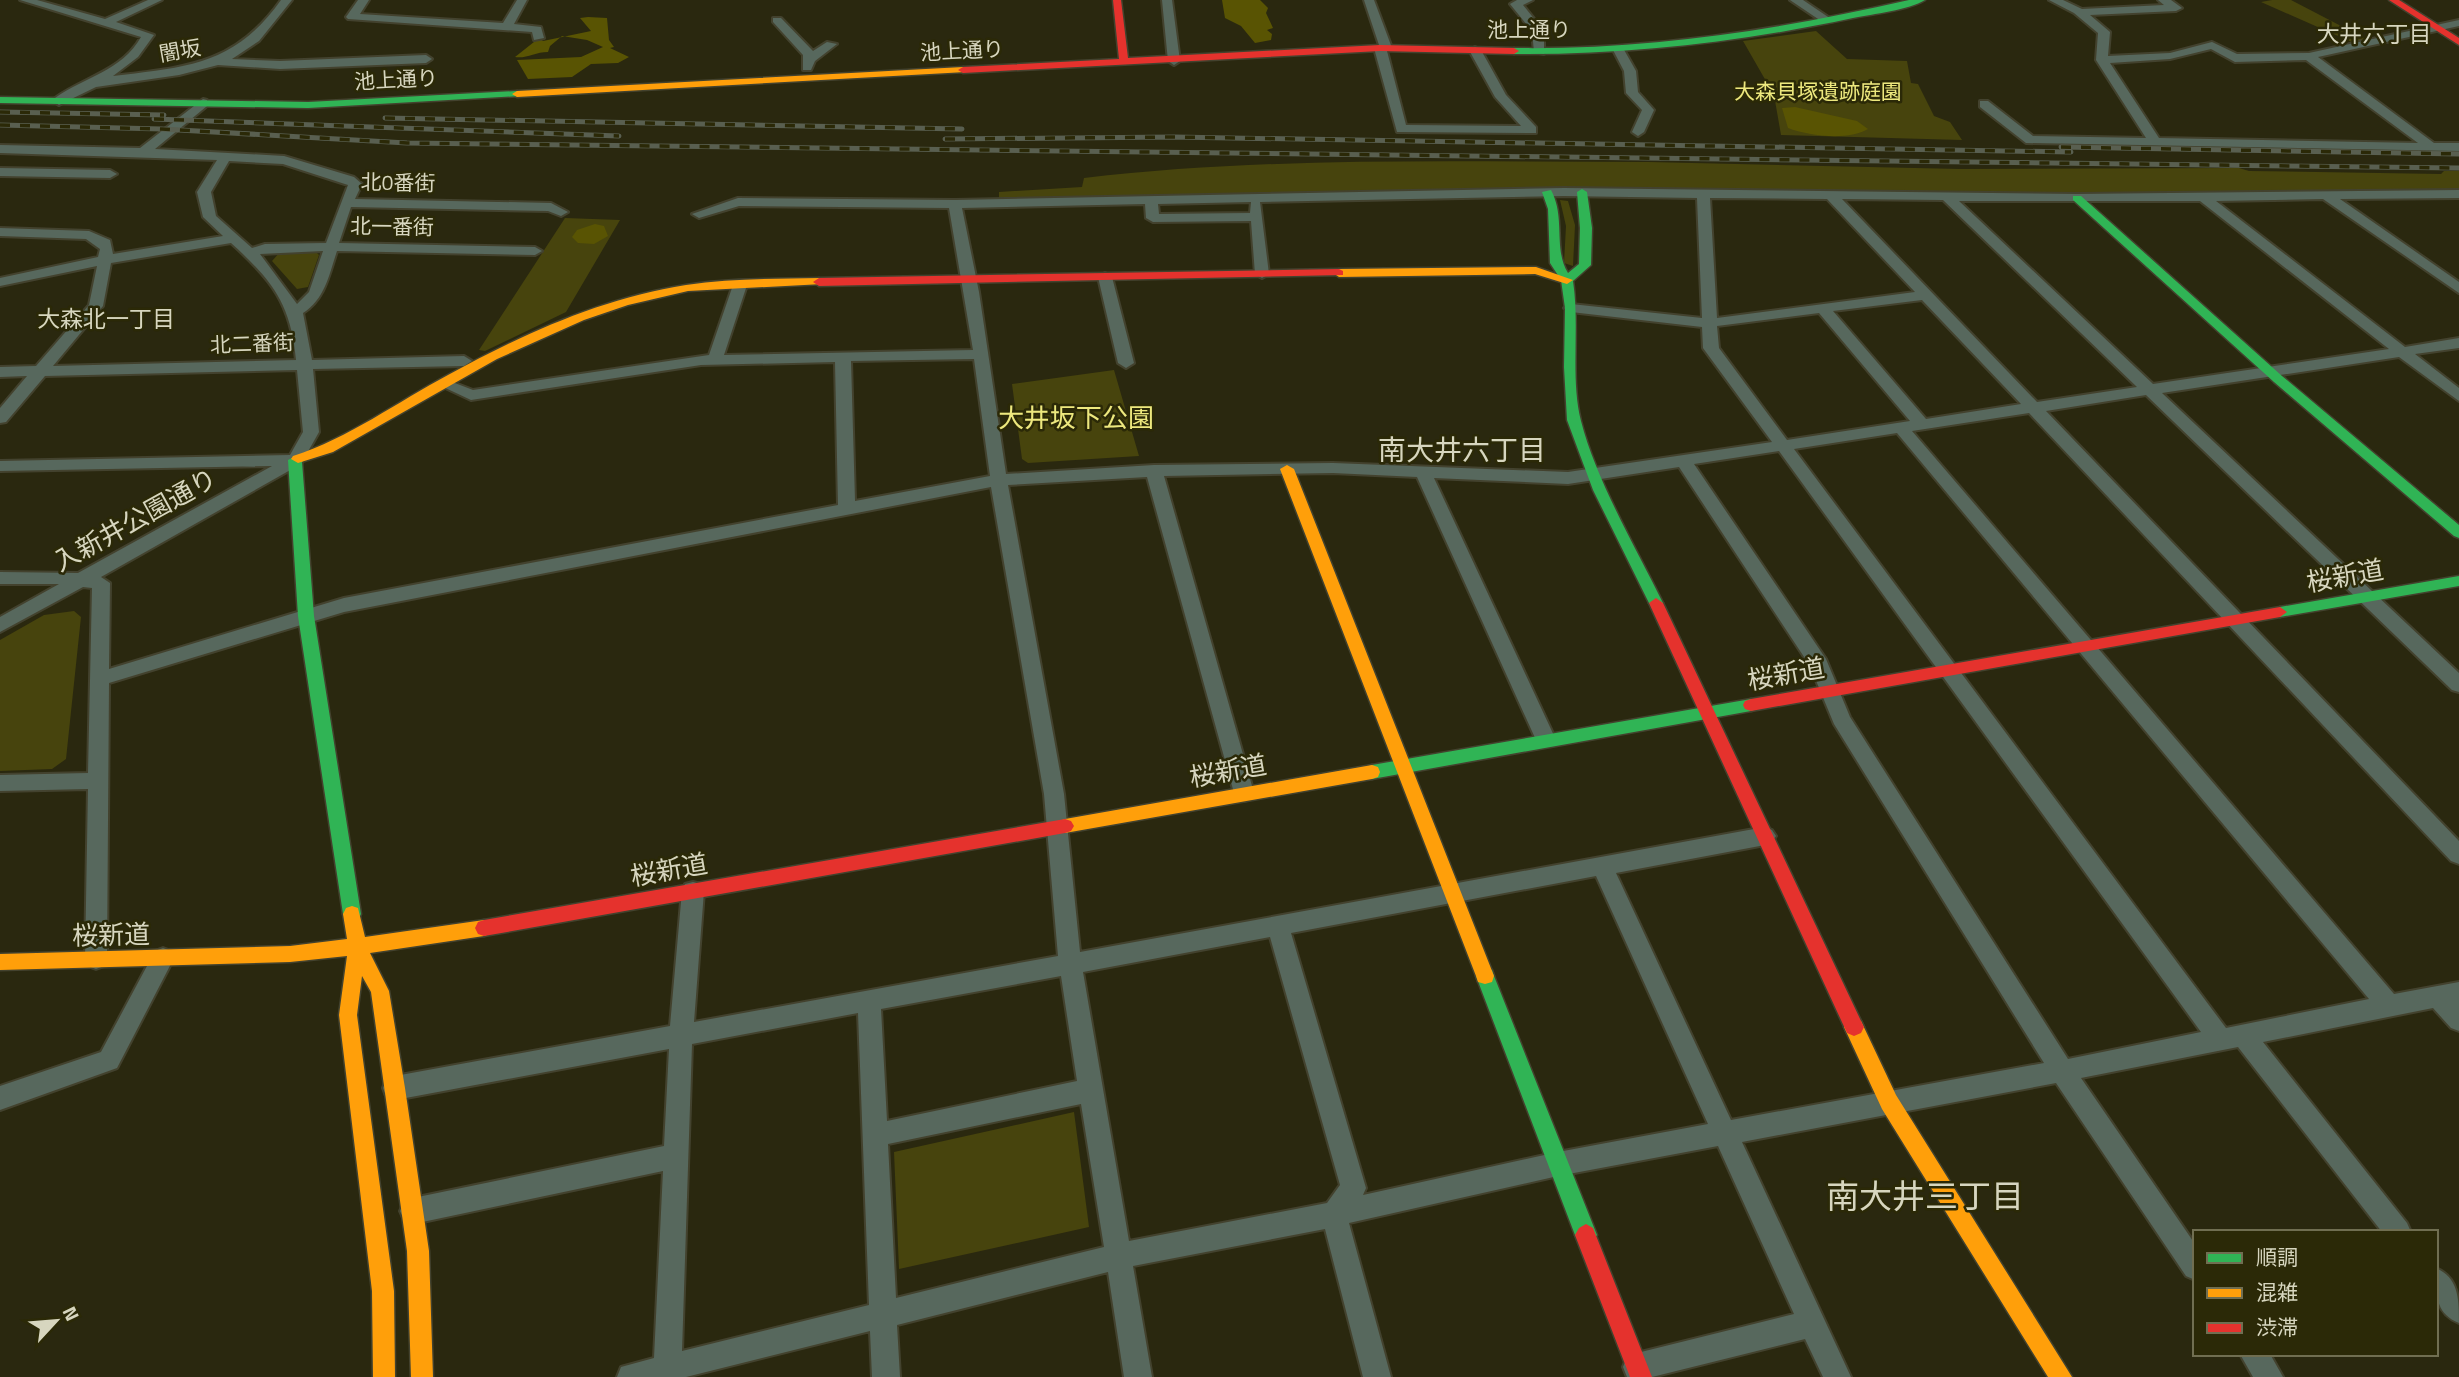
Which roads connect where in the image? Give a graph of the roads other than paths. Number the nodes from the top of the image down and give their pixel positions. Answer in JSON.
{"nodes":[{"id":1,"x":25,"y":0,"type":"edge"},
{"id":2,"x":158,"y":0,"type":"edge"},
{"id":3,"x":287,"y":0,"type":"edge"},
{"id":4,"x":364,"y":0,"type":"edge"},
{"id":5,"x":522,"y":0,"type":"edge"},
{"id":6,"x":1116,"y":0,"type":"edge"},
{"id":7,"x":1167,"y":0,"type":"edge"},
{"id":8,"x":1528,"y":0,"type":"edge"},
{"id":9,"x":1795,"y":0,"type":"edge"},
{"id":10,"x":1921,"y":0,"type":"edge"},
{"id":11,"x":2054,"y":0,"type":"edge"},
{"id":12,"x":2163,"y":0,"type":"edge"},
{"id":13,"x":2382,"y":0,"type":"edge"},
{"id":14,"x":1374,"y":2,"type":"edge"},
{"id":15,"x":2400,"y":5,"type":"edge"},
{"id":16,"x":2078,"y":12,"type":"junction"},
{"id":17,"x":777,"y":20,"type":"dead end"},
{"id":18,"x":1828,"y":21,"type":"junction"},
{"id":19,"x":106,"y":23,"type":"junction"},
{"id":20,"x":2458,"y":23,"type":"edge"},
{"id":21,"x":507,"y":27,"type":"junction"},
{"id":22,"x":2438,"y":29,"type":"junction"},
{"id":23,"x":538,"y":38,"type":"dead end"},
{"id":24,"x":2459,"y":42,"type":"edge"},
{"id":25,"x":831,"y":44,"type":"dead end"},
{"id":26,"x":1383,"y":48,"type":"junction"},
{"id":27,"x":1475,"y":50,"type":"junction"},
{"id":28,"x":1619,"y":50,"type":"junction"},
{"id":29,"x":1540,"y":52,"type":"junction"},
{"id":30,"x":2309,"y":56,"type":"junction"},
{"id":31,"x":426,"y":59,"type":"dead end"},
{"id":32,"x":810,"y":60,"type":"junction"},
{"id":33,"x":2102,"y":60,"type":"junction"},
{"id":34,"x":1174,"y":61,"type":"junction"},
{"id":35,"x":221,"y":62,"type":"junction"},
{"id":36,"x":1124,"y":63,"type":"junction"},
{"id":37,"x":801,"y":81,"type":"junction"},
{"id":38,"x":93,"y":83,"type":"junction"},
{"id":39,"x":0,"y":100,"type":"edge"},
{"id":40,"x":59,"y":101,"type":"junction"},
{"id":41,"x":203,"y":103,"type":"junction"},
{"id":42,"x":1984,"y":104,"type":"dead end"},
{"id":43,"x":1638,"y":132,"type":"dead end"},
{"id":44,"x":2154,"y":140,"type":"junction"},
{"id":45,"x":2432,"y":146,"type":"junction"},
{"id":46,"x":2459,"y":147,"type":"edge"},
{"id":47,"x":0,"y":149,"type":"edge"},
{"id":48,"x":143,"y":152,"type":"junction"},
{"id":49,"x":225,"y":157,"type":"junction"},
{"id":50,"x":0,"y":172,"type":"edge"},
{"id":51,"x":110,"y":174,"type":"dead end"},
{"id":52,"x":1547,"y":192,"type":"junction"},
{"id":53,"x":1582,"y":192,"type":"junction"},
{"id":54,"x":1703,"y":193,"type":"junction"},
{"id":55,"x":1830,"y":194,"type":"junction"},
{"id":56,"x":2452,"y":194,"type":"edge"},
{"id":57,"x":1945,"y":195,"type":"junction"},
{"id":58,"x":2202,"y":196,"type":"junction"},
{"id":59,"x":2327,"y":196,"type":"junction"},
{"id":60,"x":1255,"y":197,"type":"junction"},
{"id":61,"x":2077,"y":198,"type":"junction"},
{"id":62,"x":1151,"y":200,"type":"junction"},
{"id":63,"x":346,"y":203,"type":"junction"},
{"id":64,"x":955,"y":204,"type":"junction"},
{"id":65,"x":2459,"y":204,"type":"edge"},
{"id":66,"x":561,"y":212,"type":"dead end"},
{"id":67,"x":699,"y":214,"type":"dead end"},
{"id":68,"x":1257,"y":217,"type":"junction"},
{"id":69,"x":0,"y":232,"type":"edge"},
{"id":70,"x":232,"y":239,"type":"junction"},
{"id":71,"x":329,"y":247,"type":"junction"},
{"id":72,"x":535,"y":251,"type":"dead end"},
{"id":73,"x":250,"y":253,"type":"junction"},
{"id":74,"x":104,"y":260,"type":"junction"},
{"id":75,"x":1262,"y":274,"type":"junction"},
{"id":76,"x":1105,"y":277,"type":"junction"},
{"id":77,"x":968,"y":280,"type":"junction"},
{"id":78,"x":1567,"y":280,"type":"junction"},
{"id":79,"x":0,"y":282,"type":"edge"},
{"id":80,"x":740,"y":285,"type":"junction"},
{"id":81,"x":2459,"y":289,"type":"edge"},
{"id":82,"x":1925,"y":295,"type":"junction"},
{"id":83,"x":1571,"y":308,"type":"junction"},
{"id":84,"x":1824,"y":310,"type":"junction"},
{"id":85,"x":295,"y":311,"type":"junction"},
{"id":86,"x":1709,"y":323,"type":"junction"},
{"id":87,"x":2459,"y":343,"type":"edge"},
{"id":88,"x":2402,"y":351,"type":"junction"},
{"id":89,"x":980,"y":354,"type":"junction"},
{"id":90,"x":843,"y":356,"type":"junction"},
{"id":91,"x":715,"y":359,"type":"junction"},
{"id":92,"x":464,"y":361,"type":"dead end"},
{"id":93,"x":302,"y":363,"type":"junction"},
{"id":94,"x":1126,"y":363,"type":"dead end"},
{"id":95,"x":42,"y":371,"type":"junction"},
{"id":96,"x":2270,"y":371,"type":"junction"},
{"id":97,"x":0,"y":372,"type":"edge"},
{"id":98,"x":447,"y":384,"type":"junction"},
{"id":99,"x":2146,"y":389,"type":"junction"},
{"id":100,"x":2459,"y":396,"type":"edge"},
{"id":101,"x":2031,"y":407,"type":"junction"},
{"id":102,"x":0,"y":418,"type":"edge"},
{"id":103,"x":1921,"y":424,"type":"junction"},
{"id":104,"x":1900,"y":427,"type":"junction"},
{"id":105,"x":1780,"y":445,"type":"junction"},
{"id":106,"x":1682,"y":459,"type":"junction"},
{"id":107,"x":295,"y":460,"type":"junction"},
{"id":108,"x":0,"y":466,"type":"edge"},
{"id":109,"x":1287,"y":469,"type":"junction"},
{"id":110,"x":1154,"y":471,"type":"junction"},
{"id":111,"x":1423,"y":473,"type":"junction"},
{"id":112,"x":1594,"y":473,"type":"junction"},
{"id":113,"x":998,"y":480,"type":"junction"},
{"id":114,"x":847,"y":509,"type":"junction"},
{"id":115,"x":2459,"y":533,"type":"edge"},
{"id":116,"x":0,"y":578,"type":"edge"},
{"id":117,"x":83,"y":579,"type":"junction"},
{"id":118,"x":2459,"y":581,"type":"edge"},
{"id":119,"x":2367,"y":597,"type":"junction"},
{"id":120,"x":306,"y":616,"type":"junction"},
{"id":121,"x":2236,"y":620,"type":"junction"},
{"id":122,"x":0,"y":625,"type":"edge"},
{"id":123,"x":2087,"y":646,"type":"junction"},
{"id":124,"x":1949,"y":670,"type":"junction"},
{"id":125,"x":100,"y":679,"type":"junction"},
{"id":126,"x":2459,"y":685,"type":"edge"},
{"id":127,"x":1831,"y":691,"type":"junction"},
{"id":128,"x":1707,"y":713,"type":"junction"},
{"id":129,"x":1546,"y":740,"type":"junction"},
{"id":130,"x":1403,"y":765,"type":"junction"},
{"id":131,"x":98,"y":781,"type":"junction"},
{"id":132,"x":0,"y":783,"type":"edge"},
{"id":133,"x":1244,"y":793,"type":"junction"},
{"id":134,"x":1057,"y":827,"type":"junction"},
{"id":135,"x":1765,"y":836,"type":"junction"},
{"id":136,"x":2459,"y":855,"type":"edge"},
{"id":137,"x":1602,"y":866,"type":"junction"},
{"id":138,"x":693,"y":891,"type":"junction"},
{"id":139,"x":1452,"y":893,"type":"junction"},
{"id":140,"x":1278,"y":926,"type":"junction"},
{"id":141,"x":357,"y":947,"type":"junction"},
{"id":142,"x":163,"y":958,"type":"junction"},
{"id":143,"x":96,"y":959,"type":"junction"},
{"id":144,"x":0,"y":962,"type":"edge"},
{"id":145,"x":1070,"y":964,"type":"junction"},
{"id":146,"x":2449,"y":994,"type":"edge"},
{"id":147,"x":869,"y":1001,"type":"junction"},
{"id":148,"x":2388,"y":1005,"type":"junction"},
{"id":149,"x":2459,"y":1020,"type":"edge"},
{"id":150,"x":681,"y":1035,"type":"junction"},
{"id":151,"x":2231,"y":1037,"type":"junction"},
{"id":152,"x":2062,"y":1071,"type":"junction"},
{"id":153,"x":395,"y":1088,"type":"junction"},
{"id":154,"x":1091,"y":1090,"type":"junction"},
{"id":155,"x":0,"y":1098,"type":"edge"},
{"id":156,"x":1889,"y":1102,"type":"junction"},
{"id":157,"x":875,"y":1135,"type":"junction"},
{"id":158,"x":1723,"y":1135,"type":"junction"},
{"id":159,"x":676,"y":1156,"type":"junction"},
{"id":160,"x":1558,"y":1164,"type":"junction"},
{"id":161,"x":413,"y":1211,"type":"junction"},
{"id":162,"x":1334,"y":1214,"type":"junction"},
{"id":163,"x":2396,"y":1230,"type":"edge"},
{"id":164,"x":1120,"y":1256,"type":"junction"},
{"id":165,"x":2193,"y":1264,"type":"edge"},
{"id":166,"x":2438,"y":1284,"type":"edge"},
{"id":167,"x":2459,"y":1310,"type":"edge"},
{"id":168,"x":883,"y":1316,"type":"junction"},
{"id":169,"x":1810,"y":1324,"type":"junction"},
{"id":170,"x":2255,"y":1356,"type":"edge"},
{"id":171,"x":667,"y":1372,"type":"edge"},
{"id":172,"x":1639,"y":1372,"type":"edge"},
{"id":173,"x":384,"y":1377,"type":"edge"},
{"id":174,"x":422,"y":1377,"type":"edge"},
{"id":175,"x":631,"y":1377,"type":"edge"},
{"id":176,"x":887,"y":1377,"type":"edge"},
{"id":177,"x":1138,"y":1377,"type":"edge"},
{"id":178,"x":1377,"y":1377,"type":"edge"},
{"id":179,"x":1837,"y":1377,"type":"edge"},
{"id":180,"x":2061,"y":1377,"type":"edge"},
{"id":181,"x":2269,"y":1377,"type":"edge"}],
"edges":[{"from":1,"to":19,"type":"street"},
{"from":2,"to":19,"type":"street"},
{"from":3,"to":35,"type":"street","name":"闇坂"},
{"from":4,"to":21,"type":"street"},
{"from":5,"to":21,"type":"street"},
{"from":6,"to":36,"type":"street"},
{"from":7,"to":34,"type":"street"},
{"from":8,"to":29,"type":"street"},
{"from":9,"to":18,"type":"street"},
{"from":10,"to":18,"type":"street","name":"池上通り"},
{"from":11,"to":16,"type":"street"},
{"from":12,"to":16,"type":"street"},
{"from":13,"to":15,"type":"street"},
{"from":14,"to":26,"type":"street"},
{"from":15,"to":20,"type":"street"},
{"from":15,"to":22,"type":"street"},
{"from":16,"to":33,"type":"street"},
{"from":17,"to":32,"type":"street"},
{"from":18,"to":28,"type":"street","name":"池上通り"},
{"from":19,"to":38,"type":"street"},
{"from":20,"to":22,"type":"street"},
{"from":21,"to":23,"type":"street"},
{"from":22,"to":24,"type":"street"},
{"from":22,"to":30,"type":"street"},
{"from":25,"to":32,"type":"street"},
{"from":26,"to":27,"type":"street","name":"池上通り"},
{"from":26,"to":27,"type":"street"},
{"from":26,"to":34,"type":"street","name":"池上通り"},
{"from":27,"to":29,"type":"street","name":"池上通り"},
{"from":28,"to":29,"type":"street","name":"池上通り"},
{"from":28,"to":43,"type":"street"},
{"from":30,"to":33,"type":"street"},
{"from":30,"to":45,"type":"street"},
{"from":31,"to":35,"type":"street"},
{"from":32,"to":37,"type":"street"},
{"from":33,"to":44,"type":"street"},
{"from":34,"to":36,"type":"street","name":"池上通り"},
{"from":35,"to":38,"type":"street","name":"闇坂"},
{"from":36,"to":37,"type":"street","name":"池上通り"},
{"from":37,"to":41,"type":"street","name":"池上通り"},
{"from":38,"to":40,"type":"street","name":"闇坂"},
{"from":39,"to":40,"type":"street","name":"池上通り"},
{"from":40,"to":41,"type":"street","name":"池上通り"},
{"from":41,"to":48,"type":"street"},
{"from":42,"to":44,"type":"street"},
{"from":44,"to":45,"type":"street"},
{"from":45,"to":46,"type":"street"},
{"from":47,"to":48,"type":"street"},
{"from":48,"to":49,"type":"street"},
{"from":49,"to":63,"type":"street","name":"北0番街"},
{"from":49,"to":70,"type":"street"},
{"from":50,"to":51,"type":"street"},
{"from":52,"to":53,"type":"street"},
{"from":52,"to":60,"type":"street"},
{"from":52,"to":78,"type":"street"},
{"from":53,"to":54,"type":"street"},
{"from":53,"to":78,"type":"street"},
{"from":54,"to":55,"type":"street"},
{"from":54,"to":86,"type":"street"},
{"from":55,"to":57,"type":"street"},
{"from":55,"to":82,"type":"street"},
{"from":56,"to":59,"type":"street"},
{"from":56,"to":65,"type":"street"},
{"from":57,"to":61,"type":"street"},
{"from":57,"to":99,"type":"street"},
{"from":58,"to":59,"type":"street"},
{"from":58,"to":61,"type":"street"},
{"from":58,"to":88,"type":"street"},
{"from":59,"to":81,"type":"street"},
{"from":60,"to":62,"type":"street"},
{"from":60,"to":68,"type":"street"},
{"from":61,"to":96,"type":"street"},
{"from":62,"to":64,"type":"street"},
{"from":62,"to":68,"type":"street"},
{"from":63,"to":66,"type":"street","name":"北0番街"},
{"from":63,"to":71,"type":"street"},
{"from":64,"to":67,"type":"street"},
{"from":64,"to":77,"type":"street"},
{"from":68,"to":75,"type":"street"},
{"from":69,"to":74,"type":"street"},
{"from":70,"to":73,"type":"street"},
{"from":70,"to":74,"type":"street"},
{"from":71,"to":72,"type":"street","name":"北一番街"},
{"from":71,"to":73,"type":"street","name":"北一番街"},
{"from":71,"to":85,"type":"street"},
{"from":73,"to":85,"type":"street"},
{"from":74,"to":79,"type":"street"},
{"from":74,"to":95,"type":"street"},
{"from":75,"to":76,"type":"street"},
{"from":75,"to":78,"type":"street"},
{"from":76,"to":77,"type":"street"},
{"from":76,"to":94,"type":"street"},
{"from":77,"to":80,"type":"street"},
{"from":77,"to":89,"type":"street"},
{"from":78,"to":83,"type":"street"},
{"from":80,"to":91,"type":"street"},
{"from":80,"to":98,"type":"street"},
{"from":82,"to":84,"type":"street"},
{"from":82,"to":101,"type":"street"},
{"from":83,"to":86,"type":"street"},
{"from":83,"to":112,"type":"street"},
{"from":84,"to":86,"type":"street"},
{"from":84,"to":103,"type":"street"},
{"from":85,"to":93,"type":"street"},
{"from":86,"to":105,"type":"street"},
{"from":87,"to":88,"type":"street"},
{"from":88,"to":96,"type":"street"},
{"from":88,"to":100,"type":"street"},
{"from":89,"to":90,"type":"street"},
{"from":89,"to":113,"type":"street"},
{"from":90,"to":91,"type":"street"},
{"from":90,"to":114,"type":"street"},
{"from":91,"to":98,"type":"street"},
{"from":92,"to":93,"type":"street","name":"北二番街"},
{"from":93,"to":95,"type":"street","name":"北二番街"},
{"from":93,"to":107,"type":"street"},
{"from":95,"to":97,"type":"street","name":"北二番街"},
{"from":95,"to":102,"type":"street"},
{"from":96,"to":99,"type":"street"},
{"from":96,"to":115,"type":"street"},
{"from":98,"to":107,"type":"street"},
{"from":99,"to":101,"type":"street"},
{"from":99,"to":119,"type":"street"},
{"from":101,"to":103,"type":"street"},
{"from":101,"to":121,"type":"street"},
{"from":103,"to":104,"type":"street"},
{"from":104,"to":105,"type":"street"},
{"from":104,"to":123,"type":"street"},
{"from":105,"to":106,"type":"street"},
{"from":105,"to":124,"type":"street"},
{"from":106,"to":112,"type":"street"},
{"from":106,"to":127,"type":"street"},
{"from":107,"to":108,"type":"street"},
{"from":107,"to":117,"type":"street","name":"入新井公園通り"},
{"from":107,"to":120,"type":"street"},
{"from":109,"to":110,"type":"street"},
{"from":109,"to":111,"type":"street"},
{"from":109,"to":130,"type":"street"},
{"from":110,"to":113,"type":"street"},
{"from":110,"to":133,"type":"street"},
{"from":111,"to":112,"type":"street"},
{"from":111,"to":129,"type":"street"},
{"from":112,"to":128,"type":"street"},
{"from":113,"to":114,"type":"street"},
{"from":113,"to":134,"type":"street"},
{"from":114,"to":120,"type":"street"},
{"from":116,"to":117,"type":"street"},
{"from":117,"to":122,"type":"street","name":"入新井公園通り"},
{"from":117,"to":125,"type":"street"},
{"from":118,"to":119,"type":"street","name":"桜新道"},
{"from":119,"to":121,"type":"street","name":"桜新道"},
{"from":119,"to":126,"type":"street"},
{"from":120,"to":125,"type":"street"},
{"from":120,"to":141,"type":"street"},
{"from":121,"to":123,"type":"street","name":"桜新道"},
{"from":121,"to":136,"type":"street"},
{"from":123,"to":124,"type":"street","name":"桜新道"},
{"from":123,"to":148,"type":"street"},
{"from":124,"to":127,"type":"street","name":"桜新道"},
{"from":124,"to":151,"type":"street"},
{"from":125,"to":131,"type":"street"},
{"from":127,"to":128,"type":"street","name":"桜新道"},
{"from":127,"to":152,"type":"street"},
{"from":128,"to":129,"type":"street","name":"桜新道"},
{"from":128,"to":135,"type":"street"},
{"from":129,"to":130,"type":"street","name":"桜新道"},
{"from":130,"to":133,"type":"street","name":"桜新道"},
{"from":130,"to":139,"type":"street"},
{"from":131,"to":132,"type":"street"},
{"from":131,"to":143,"type":"street"},
{"from":133,"to":134,"type":"street","name":"桜新道"},
{"from":134,"to":138,"type":"street","name":"桜新道"},
{"from":134,"to":145,"type":"street"},
{"from":135,"to":137,"type":"street"},
{"from":135,"to":156,"type":"street"},
{"from":137,"to":139,"type":"street"},
{"from":137,"to":158,"type":"street"},
{"from":138,"to":141,"type":"street","name":"桜新道"},
{"from":138,"to":150,"type":"street"},
{"from":139,"to":140,"type":"street"},
{"from":139,"to":160,"type":"street"},
{"from":140,"to":145,"type":"street"},
{"from":140,"to":162,"type":"street"},
{"from":141,"to":142,"type":"street","name":"桜新道"},
{"from":141,"to":153,"type":"street"},
{"from":141,"to":173,"type":"street"},
{"from":142,"to":143,"type":"street","name":"桜新道"},
{"from":142,"to":155,"type":"street"},
{"from":143,"to":144,"type":"street","name":"桜新道"},
{"from":145,"to":147,"type":"street"},
{"from":145,"to":154,"type":"street"},
{"from":146,"to":148,"type":"street"},
{"from":146,"to":149,"type":"street"},
{"from":147,"to":150,"type":"street"},
{"from":147,"to":157,"type":"street"},
{"from":148,"to":151,"type":"street"},
{"from":150,"to":153,"type":"street"},
{"from":150,"to":159,"type":"street"},
{"from":151,"to":152,"type":"street"},
{"from":151,"to":163,"type":"street"},
{"from":152,"to":156,"type":"street"},
{"from":152,"to":165,"type":"street"},
{"from":153,"to":161,"type":"street"},
{"from":154,"to":157,"type":"street"},
{"from":154,"to":164,"type":"street"},
{"from":156,"to":158,"type":"street"},
{"from":156,"to":180,"type":"street"},
{"from":157,"to":168,"type":"street"},
{"from":158,"to":160,"type":"street"},
{"from":158,"to":169,"type":"street"},
{"from":159,"to":161,"type":"street"},
{"from":159,"to":171,"type":"street"},
{"from":160,"to":162,"type":"street"},
{"from":160,"to":172,"type":"street"},
{"from":161,"to":174,"type":"street"},
{"from":162,"to":164,"type":"street"},
{"from":162,"to":178,"type":"street"},
{"from":164,"to":168,"type":"street"},
{"from":164,"to":177,"type":"street"},
{"from":166,"to":167,"type":"street"},
{"from":168,"to":171,"type":"street"},
{"from":168,"to":176,"type":"street"},
{"from":169,"to":172,"type":"street"},
{"from":169,"to":179,"type":"street"},
{"from":170,"to":181,"type":"street"},
{"from":171,"to":175,"type":"street"}]}
